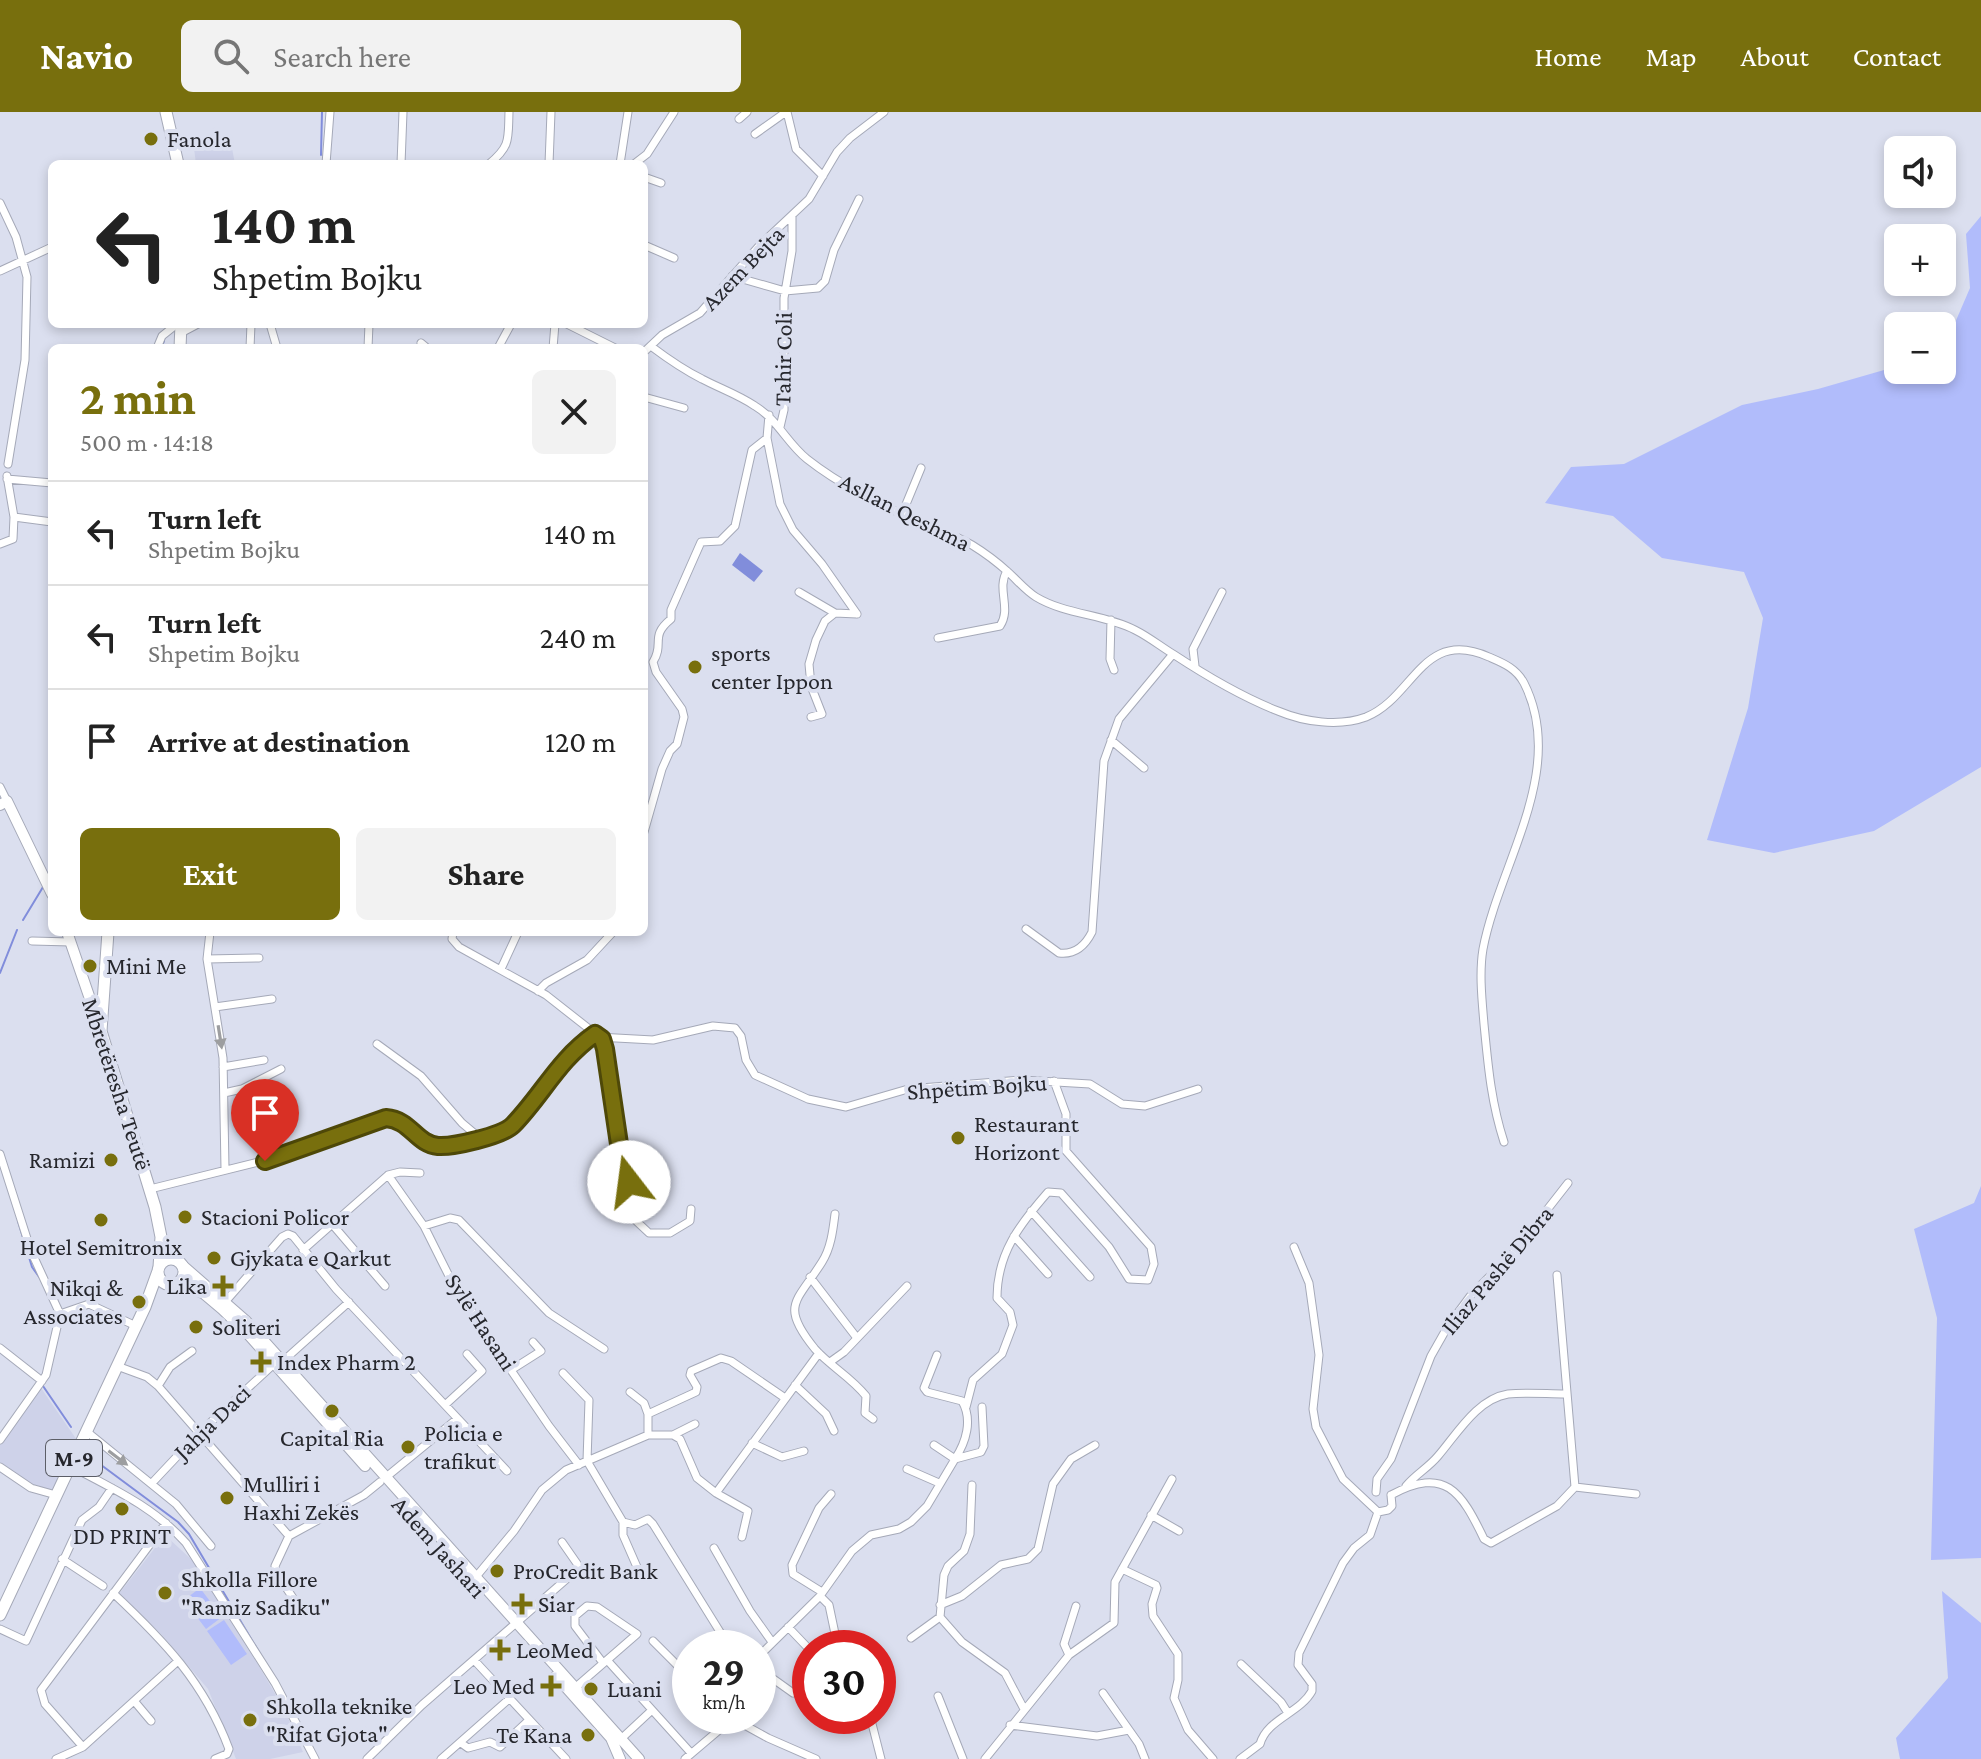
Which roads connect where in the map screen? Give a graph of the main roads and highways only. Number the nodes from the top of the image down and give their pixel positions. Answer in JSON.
{"nodes":[{"id":1,"x":166,"y":112,"type":"edge"},
{"id":2,"x":177,"y":160,"type":"edge"},
{"id":3,"x":4,"y":803,"type":"edge"},
{"id":4,"x":48,"y":886,"type":"edge"},
{"id":5,"x":108,"y":936,"type":"edge"},
{"id":6,"x":69,"y":937,"type":"edge"},
{"id":7,"x":103,"y":984,"type":"junction"},
{"id":8,"x":88,"y":993,"type":"junction"},
{"id":9,"x":101,"y":1031,"type":"junction"},
{"id":10,"x":161,"y":1237,"type":"junction"},
{"id":11,"x":178,"y":1262,"type":"junction"},
{"id":12,"x":158,"y":1269,"type":"junction"},
{"id":13,"x":171,"y":1284,"type":"junction"},
{"id":14,"x":147,"y":1301,"type":"junction"},
{"id":15,"x":278,"y":1363,"type":"junction"},
{"id":16,"x":382,"y":1480,"type":"junction"},
{"id":17,"x":0,"y":1615,"type":"edge"},
{"id":18,"x":514,"y":1626,"type":"junction"},
{"id":19,"x":620,"y":1759,"type":"edge"},
{"id":20,"x":639,"y":1759,"type":"edge"}],
"edges":[{"from":1,"to":2,"type":"main road"},
{"from":3,"to":4,"type":"main road"},
{"from":5,"to":7,"type":"main road","number":"M-9"},
{"from":6,"to":8,"type":"main road","name":"Mbretëresha Teutë"},
{"from":7,"to":8,"type":"main road"},
{"from":7,"to":9,"type":"main road","number":"M-9"},
{"from":8,"to":9,"type":"main road","name":"Mbretëresha Teutë"},
{"from":9,"to":10,"type":"main road","name":"Mbretëresha Teutë","number":"M-9"},
{"from":10,"to":11,"type":"main road","name":"Mbretëresha Teutë","number":"M-9"},
{"from":10,"to":12,"type":"main road","name":"Mbretëresha Teutë","number":"M-9"},
{"from":11,"to":12,"type":"main road"},
{"from":11,"to":13,"type":"main road"},
{"from":11,"to":15,"type":"main road","name":"Adem Jashari"},
{"from":12,"to":13,"type":"main road"},
{"from":12,"to":14,"type":"main road","number":"M-9"},
{"from":13,"to":14,"type":"main road","number":"M-9"},
{"from":13,"to":15,"type":"main road","name":"Adem Jashari"},
{"from":14,"to":17,"type":"main road","number":"M-9"},
{"from":15,"to":16,"type":"main road","name":"Adem Jashari"},
{"from":16,"to":18,"type":"main road","name":"Adem Jashari"},
{"from":16,"to":18,"type":"main road","name":"Adem Jashari"},
{"from":18,"to":19,"type":"main road","name":"Adem Jashari"},
{"from":18,"to":20,"type":"main road","name":"Adem Jashari"}]}
